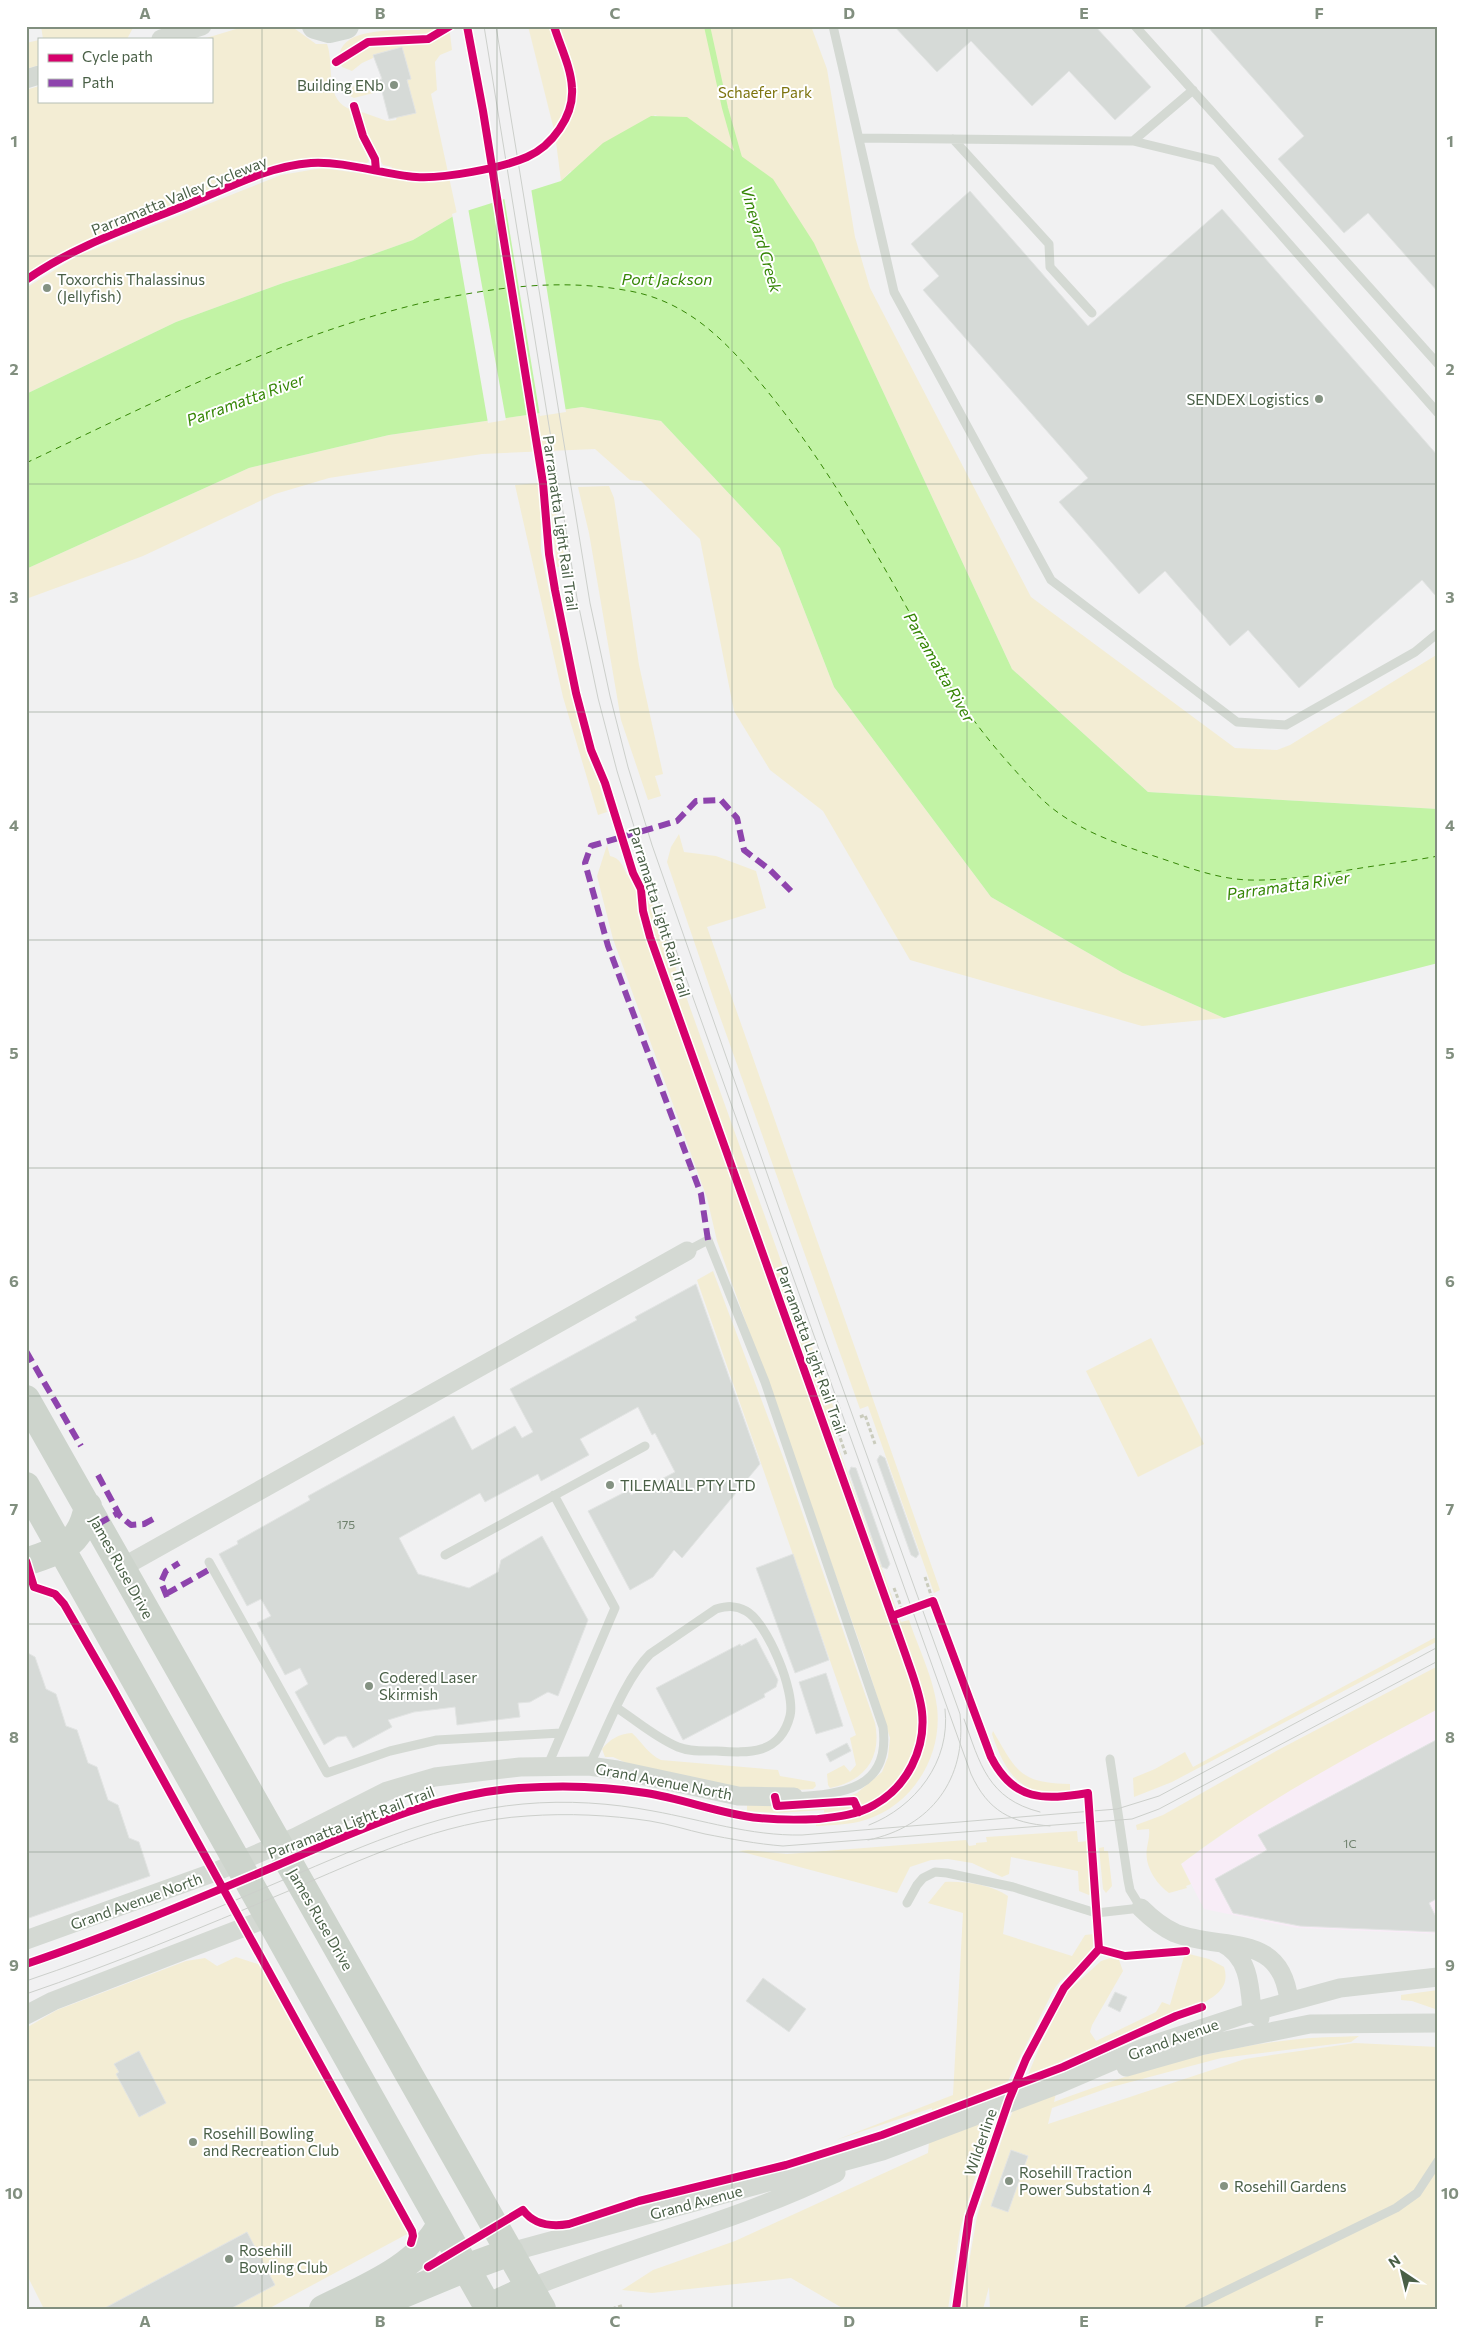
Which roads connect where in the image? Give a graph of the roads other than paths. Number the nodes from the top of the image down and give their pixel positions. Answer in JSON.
{"nodes":[{"id":1,"x":202,"y":26,"type":"edge"},
{"id":2,"x":316,"y":26,"type":"edge"},
{"id":3,"x":346,"y":26,"type":"edge"},
{"id":4,"x":833,"y":26,"type":"edge"},
{"id":5,"x":1135,"y":26,"type":"edge"},
{"id":6,"x":164,"y":38,"type":"edge"},
{"id":7,"x":38,"y":75,"type":"edge"},
{"id":8,"x":26,"y":79,"type":"edge"},
{"id":9,"x":1193,"y":90,"type":"junction"},
{"id":10,"x":859,"y":138,"type":"junction"},
{"id":11,"x":953,"y":139,"type":"junction"},
{"id":12,"x":1133,"y":141,"type":"junction"},
{"id":13,"x":1092,"y":313,"type":"dead end"},
{"id":14,"x":1438,"y":364,"type":"edge"},
{"id":15,"x":1438,"y":413,"type":"edge"},
{"id":16,"x":1438,"y":633,"type":"edge"},
{"id":17,"x":687,"y":1251,"type":"joint"},
{"id":18,"x":26,"y":1399,"type":"edge"},
{"id":19,"x":645,"y":1446,"type":"dead end"},
{"id":20,"x":27,"y":1488,"type":"edge"},
{"id":21,"x":554,"y":1495,"type":"junction"},
{"id":22,"x":88,"y":1506,"type":"junction"},
{"id":23,"x":26,"y":1518,"type":"edge"},
{"id":24,"x":61,"y":1550,"type":"junction"},
{"id":25,"x":445,"y":1555,"type":"dead end"},
{"id":26,"x":26,"y":1562,"type":"edge"},
{"id":27,"x":209,"y":1562,"type":"dead end"},
{"id":28,"x":122,"y":1568,"type":"junction"},
{"id":29,"x":617,"y":1708,"type":"junction"},
{"id":30,"x":561,"y":1733,"type":"junction"},
{"id":31,"x":1110,"y":1759,"type":"dead end"},
{"id":32,"x":548,"y":1765,"type":"junction"},
{"id":33,"x":589,"y":1766,"type":"junction"},
{"id":34,"x":794,"y":1797,"type":"joint"},
{"id":35,"x":278,"y":1845,"type":"junction"},
{"id":36,"x":236,"y":1862,"type":"junction"},
{"id":37,"x":907,"y":1903,"type":"dead end"},
{"id":38,"x":1141,"y":1908,"type":"junction"},
{"id":39,"x":268,"y":1918,"type":"junction"},
{"id":40,"x":26,"y":1940,"type":"edge"},
{"id":41,"x":1219,"y":1942,"type":"junction"},
{"id":42,"x":1438,"y":1977,"type":"edge"},
{"id":43,"x":1438,"y":1984,"type":"edge"},
{"id":44,"x":1352,"y":1987,"type":"junction"},
{"id":45,"x":1289,"y":2001,"type":"junction"},
{"id":46,"x":1252,"y":2012,"type":"junction"},
{"id":47,"x":26,"y":2015,"type":"edge"},
{"id":48,"x":1438,"y":2023,"type":"edge"},
{"id":49,"x":1276,"y":2030,"type":"junction"},
{"id":50,"x":1059,"y":2084,"type":"junction"},
{"id":51,"x":882,"y":2151,"type":"junction"},
{"id":52,"x":1438,"y":2161,"type":"edge"},
{"id":53,"x":441,"y":2224,"type":"junction"},
{"id":54,"x":510,"y":2252,"type":"junction"},
{"id":55,"x":466,"y":2268,"type":"junction"},
{"id":56,"x":536,"y":2299,"type":"edge"},
{"id":57,"x":487,"y":2308,"type":"edge"},
{"id":58,"x":323,"y":2309,"type":"edge"},
{"id":59,"x":366,"y":2309,"type":"edge"},
{"id":60,"x":1189,"y":2309,"type":"edge"}],
"edges":[{"from":1,"to":6,"type":"street"},
{"from":2,"to":3,"type":"street"},
{"from":4,"to":10,"type":"lane"},
{"from":5,"to":9,"type":"lane"},
{"from":7,"to":8,"type":"street"},
{"from":9,"to":12,"type":"lane"},
{"from":9,"to":14,"type":"lane"},
{"from":10,"to":11,"type":"lane"},
{"from":10,"to":16,"type":"lane"},
{"from":11,"to":12,"type":"lane"},
{"from":11,"to":13,"type":"lane"},
{"from":12,"to":15,"type":"lane"},
{"from":17,"to":28,"type":"street"},
{"from":17,"to":34,"type":"lane"},
{"from":18,"to":22,"type":"main road","name":"James Ruse Drive"},
{"from":19,"to":21,"type":"lane"},
{"from":20,"to":23,"type":"main road"},
{"from":20,"to":24,"type":"main road"},
{"from":21,"to":25,"type":"lane"},
{"from":21,"to":30,"type":"lane"},
{"from":22,"to":24,"type":"main road"},
{"from":22,"to":28,"type":"main road","name":"James Ruse Drive"},
{"from":24,"to":26,"type":"main road"},
{"from":24,"to":36,"type":"main road"},
{"from":27,"to":30,"type":"lane"},
{"from":28,"to":35,"type":"main road","name":"James Ruse Drive"},
{"from":29,"to":29,"type":"lane"},
{"from":29,"to":33,"type":"lane"},
{"from":30,"to":32,"type":"lane"},
{"from":31,"to":38,"type":"lane"},
{"from":32,"to":33,"type":"street","name":"Grand Avenue North"},
{"from":32,"to":35,"type":"street","name":"Grand Avenue North"},
{"from":33,"to":34,"type":"street","name":"Grand Avenue North"},
{"from":35,"to":36,"type":"street","name":"Grand Avenue North"},
{"from":35,"to":54,"type":"main road","name":"James Ruse Drive"},
{"from":36,"to":39,"type":"main road"},
{"from":36,"to":40,"type":"street","name":"Grand Avenue North"},
{"from":37,"to":38,"type":"lane"},
{"from":38,"to":41,"type":"street"},
{"from":39,"to":47,"type":"street"},
{"from":39,"to":53,"type":"main road"},
{"from":41,"to":45,"type":"street"},
{"from":41,"to":46,"type":"street"},
{"from":42,"to":44,"type":"street","name":"Grand Avenue"},
{"from":43,"to":44,"type":"street"},
{"from":44,"to":45,"type":"street","name":"Grand Avenue"},
{"from":45,"to":46,"type":"street","name":"Grand Avenue"},
{"from":45,"to":49,"type":"street"},
{"from":46,"to":49,"type":"street"},
{"from":46,"to":50,"type":"street","name":"Grand Avenue"},
{"from":48,"to":49,"type":"street","name":"Grand Avenue"},
{"from":49,"to":50,"type":"street","name":"Grand Avenue"},
{"from":50,"to":51,"type":"street","name":"Grand Avenue"},
{"from":51,"to":54,"type":"street","name":"Grand Avenue"},
{"from":51,"to":56,"type":"street","name":"Grand Avenue"},
{"from":52,"to":60,"type":"lane"},
{"from":53,"to":55,"type":"main road"},
{"from":53,"to":58,"type":"main road"},
{"from":54,"to":55,"type":"main road"},
{"from":54,"to":56,"type":"main road","name":"James Ruse Drive"},
{"from":55,"to":57,"type":"main road"},
{"from":55,"to":59,"type":"main road"},
{"from":56,"to":57,"type":"main road"}]}
